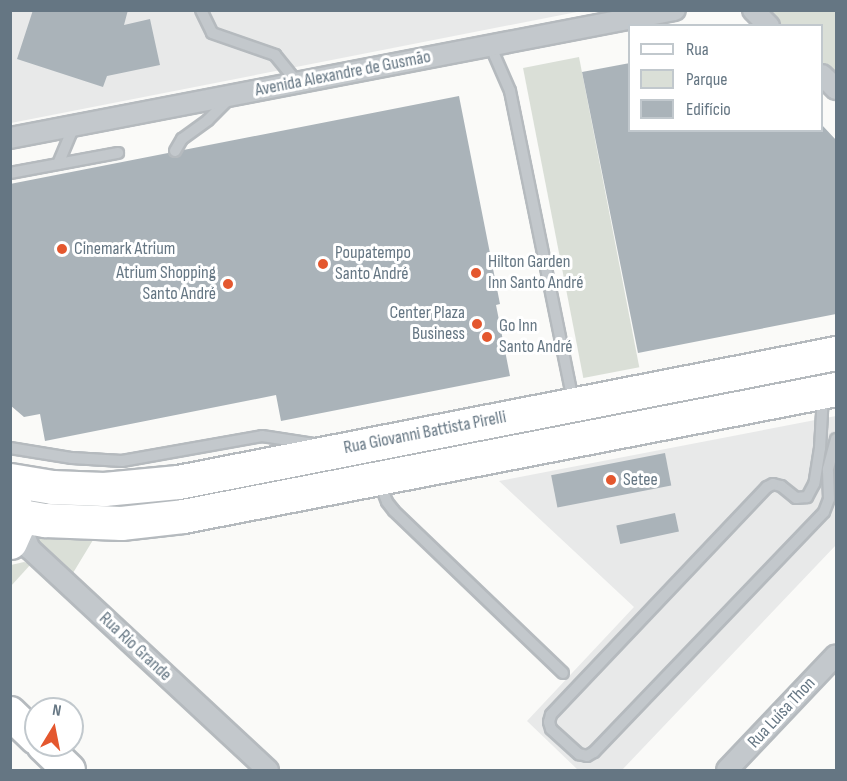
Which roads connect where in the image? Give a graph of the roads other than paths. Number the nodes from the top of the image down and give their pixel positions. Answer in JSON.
{"nodes":[{"id":1,"x":201,"y":10,"type":"edge"},
{"id":2,"x":675,"y":10,"type":"edge"},
{"id":3,"x":753,"y":10,"type":"edge"},
{"id":4,"x":767,"y":24,"type":"edge"},
{"id":5,"x":490,"y":45,"type":"junction"},
{"id":6,"x":823,"y":76,"type":"edge"},
{"id":7,"x":298,"y":83,"type":"junction"},
{"id":8,"x":837,"y":89,"type":"edge"},
{"id":9,"x":232,"y":96,"type":"junction"},
{"id":10,"x":74,"y":126,"type":"junction"},
{"id":11,"x":10,"y":138,"type":"edge"},
{"id":12,"x":175,"y":151,"type":"dead end"},
{"id":13,"x":118,"y":153,"type":"dead end"},
{"id":14,"x":58,"y":164,"type":"junction"},
{"id":15,"x":10,"y":173,"type":"edge"},
{"id":16,"x":837,"y":353,"type":"edge"},
{"id":17,"x":830,"y":390,"type":"edge"},
{"id":18,"x":573,"y":404,"type":"junction"},
{"id":19,"x":837,"y":439,"type":"edge"},
{"id":20,"x":10,"y":448,"type":"edge"},
{"id":21,"x":344,"y":449,"type":"junction"},
{"id":22,"x":378,"y":478,"type":"junction"},
{"id":23,"x":11,"y":480,"type":"edge"},
{"id":24,"x":12,"y":523,"type":"edge"},
{"id":25,"x":837,"y":655,"type":"edge"},
{"id":26,"x":562,"y":673,"type":"dead end"},
{"id":27,"x":10,"y":713,"type":"edge"},
{"id":28,"x":24,"y":726,"type":"edge"},
{"id":29,"x":55,"y":757,"type":"edge"},
{"id":30,"x":69,"y":771,"type":"edge"},
{"id":31,"x":268,"y":771,"type":"edge"},
{"id":32,"x":727,"y":771,"type":"edge"}],
"edges":[{"from":1,"to":7,"type":"lane"},
{"from":2,"to":5,"type":"street","name":"Avenida Alexandre de Gusmão"},
{"from":3,"to":4,"type":"street"},
{"from":5,"to":7,"type":"street","name":"Avenida Alexandre de Gusmão"},
{"from":5,"to":18,"type":"lane"},
{"from":6,"to":8,"type":"street"},
{"from":7,"to":9,"type":"street","name":"Avenida Alexandre de Gusmão"},
{"from":9,"to":10,"type":"street","name":"Avenida Alexandre de Gusmão"},
{"from":9,"to":12,"type":"lane"},
{"from":10,"to":11,"type":"street","name":"Avenida Alexandre de Gusmão"},
{"from":10,"to":14,"type":"lane"},
{"from":13,"to":14,"type":"lane"},
{"from":14,"to":15,"type":"lane"},
{"from":16,"to":18,"type":"highway","name":"Rua Giovanni Battista Pirelli"},
{"from":17,"to":19,"type":"lane"},
{"from":17,"to":22,"type":"highway","name":"Rua Giovanni Battista Pirelli"},
{"from":18,"to":21,"type":"highway","name":"Rua Giovanni Battista Pirelli"},
{"from":20,"to":21,"type":"lane"},
{"from":21,"to":23,"type":"highway","name":"Rua Giovanni Battista Pirelli"},
{"from":22,"to":24,"type":"highway","name":"Rua Giovanni Battista Pirelli"},
{"from":22,"to":26,"type":"lane"},
{"from":23,"to":24,"type":"highway"},
{"from":24,"to":31,"type":"street","name":"Rua Rio Grande"},
{"from":25,"to":32,"type":"street","name":"Rua Luísa Thon"},
{"from":27,"to":28,"type":"main road"},
{"from":29,"to":30,"type":"main road"}]}
